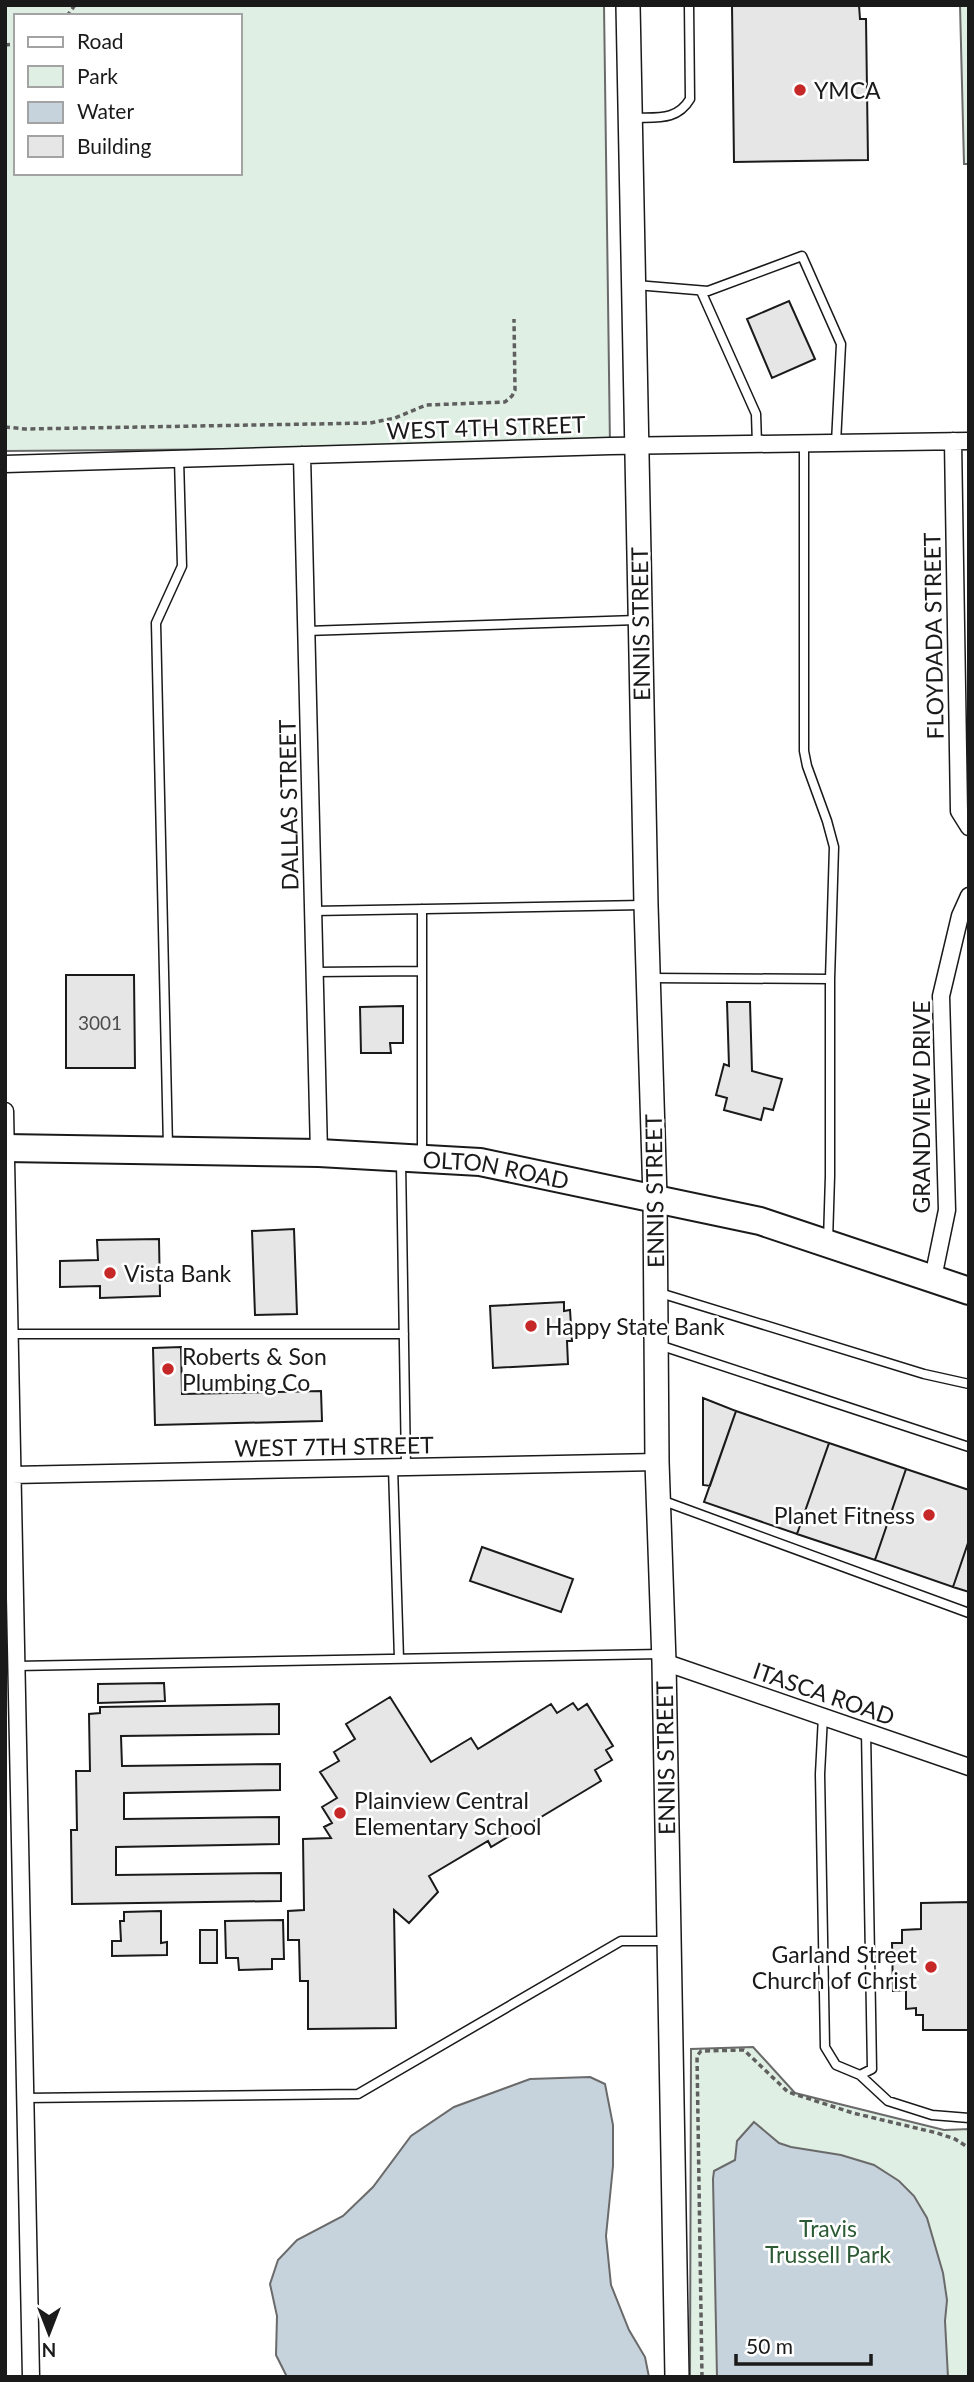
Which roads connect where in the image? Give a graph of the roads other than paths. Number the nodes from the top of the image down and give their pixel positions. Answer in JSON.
{"nodes":[{"id":1,"x":628,"y":5,"type":"edge"},
{"id":2,"x":689,"y":5,"type":"edge"},
{"id":3,"x":629,"y":118,"type":"junction"},
{"id":4,"x":633,"y":285,"type":"junction"},
{"id":5,"x":701,"y":291,"type":"junction"},
{"id":6,"x":961,"y":441,"type":"edge"},
{"id":7,"x":804,"y":443,"type":"junction"},
{"id":8,"x":836,"y":443,"type":"junction"},
{"id":9,"x":757,"y":444,"type":"junction"},
{"id":10,"x":636,"y":445,"type":"junction"},
{"id":11,"x":302,"y":455,"type":"junction"},
{"id":12,"x":179,"y":459,"type":"junction"},
{"id":13,"x":5,"y":464,"type":"edge"},
{"id":14,"x":640,"y":620,"type":"junction"},
{"id":15,"x":306,"y":631,"type":"junction"},
{"id":16,"x":963,"y":707,"type":"edge"},
{"id":17,"x":969,"y":827,"type":"edge"},
{"id":18,"x":969,"y":896,"type":"edge"},
{"id":19,"x":646,"y":905,"type":"junction"},
{"id":20,"x":422,"y":909,"type":"junction"},
{"id":21,"x":313,"y":911,"type":"junction"},
{"id":22,"x":964,"y":917,"type":"edge"},
{"id":23,"x":422,"y":971,"type":"junction"},
{"id":24,"x":315,"y":972,"type":"junction"},
{"id":25,"x":648,"y":978,"type":"junction"},
{"id":26,"x":830,"y":979,"type":"junction"},
{"id":27,"x":5,"y":1111,"type":"edge"},
{"id":28,"x":6,"y":1148,"type":"edge"},
{"id":29,"x":168,"y":1150,"type":"junction"},
{"id":30,"x":319,"y":1153,"type":"junction"},
{"id":31,"x":412,"y":1158,"type":"junction"},
{"id":32,"x":655,"y":1198,"type":"junction"},
{"id":33,"x":828,"y":1244,"type":"junction"},
{"id":34,"x":933,"y":1279,"type":"junction"},
{"id":35,"x":656,"y":1291,"type":"junction"},
{"id":36,"x":969,"y":1291,"type":"edge"},
{"id":37,"x":9,"y":1334,"type":"junction"},
{"id":38,"x":404,"y":1334,"type":"junction"},
{"id":39,"x":656,"y":1344,"type":"junction"},
{"id":40,"x":8,"y":1355,"type":"edge"},
{"id":41,"x":969,"y":1384,"type":"edge"},
{"id":42,"x":969,"y":1447,"type":"edge"},
{"id":43,"x":657,"y":1462,"type":"junction"},
{"id":44,"x":400,"y":1467,"type":"junction"},
{"id":45,"x":12,"y":1475,"type":"junction"},
{"id":46,"x":659,"y":1499,"type":"junction"},
{"id":47,"x":10,"y":1545,"type":"edge"},
{"id":48,"x":969,"y":1613,"type":"edge"},
{"id":49,"x":664,"y":1658,"type":"junction"},
{"id":50,"x":399,"y":1659,"type":"junction"},
{"id":51,"x":17,"y":1666,"type":"junction"},
{"id":52,"x":823,"y":1716,"type":"junction"},
{"id":53,"x":866,"y":1731,"type":"junction"},
{"id":54,"x":969,"y":1766,"type":"edge"},
{"id":55,"x":669,"y":1941,"type":"junction"},
{"id":56,"x":5,"y":1946,"type":"edge"},
{"id":57,"x":22,"y":1946,"type":"junction"},
{"id":58,"x":860,"y":2075,"type":"junction"},
{"id":59,"x":25,"y":2098,"type":"junction"},
{"id":60,"x":969,"y":2118,"type":"edge"},
{"id":61,"x":31,"y":2377,"type":"edge"},
{"id":62,"x":677,"y":2377,"type":"edge"}],
"edges":[{"from":1,"to":3,"type":"main road","name":"ENNIS STREET"},
{"from":2,"to":3,"type":"lane"},
{"from":3,"to":4,"type":"main road","name":"ENNIS STREET"},
{"from":4,"to":5,"type":"lane"},
{"from":4,"to":10,"type":"main road","name":"ENNIS STREET"},
{"from":5,"to":8,"type":"lane"},
{"from":5,"to":9,"type":"lane"},
{"from":6,"to":8,"type":"street","name":"WEST 4TH STREET"},
{"from":6,"to":16,"type":"street","name":"FLOYDADA STREET"},
{"from":7,"to":8,"type":"street","name":"WEST 4TH STREET"},
{"from":7,"to":9,"type":"street","name":"WEST 4TH STREET"},
{"from":7,"to":26,"type":"lane"},
{"from":9,"to":10,"type":"street","name":"WEST 4TH STREET"},
{"from":10,"to":11,"type":"street","name":"WEST 4TH STREET"},
{"from":10,"to":14,"type":"main road","name":"ENNIS STREET"},
{"from":11,"to":12,"type":"street","name":"WEST 4TH STREET"},
{"from":11,"to":15,"type":"street","name":"DALLAS STREET"},
{"from":12,"to":13,"type":"street","name":"WEST 4TH STREET"},
{"from":12,"to":29,"type":"lane"},
{"from":14,"to":15,"type":"lane"},
{"from":14,"to":19,"type":"main road","name":"ENNIS STREET"},
{"from":15,"to":21,"type":"street","name":"DALLAS STREET"},
{"from":16,"to":17,"type":"street","name":"FLOYDADA STREET"},
{"from":18,"to":22,"type":"street","name":"GRANDVIEW DRIVE"},
{"from":19,"to":20,"type":"lane"},
{"from":19,"to":25,"type":"main road","name":"ENNIS STREET"},
{"from":20,"to":21,"type":"lane"},
{"from":20,"to":23,"type":"lane"},
{"from":21,"to":24,"type":"street","name":"DALLAS STREET"},
{"from":22,"to":34,"type":"street","name":"GRANDVIEW DRIVE"},
{"from":23,"to":24,"type":"lane"},
{"from":23,"to":31,"type":"lane"},
{"from":24,"to":30,"type":"street","name":"DALLAS STREET"},
{"from":25,"to":26,"type":"lane"},
{"from":25,"to":32,"type":"main road","name":"ENNIS STREET"},
{"from":26,"to":33,"type":"lane"},
{"from":27,"to":28,"type":"street"},
{"from":28,"to":29,"type":"main road","name":"OLTON ROAD"},
{"from":28,"to":37,"type":"street"},
{"from":29,"to":30,"type":"main road","name":"OLTON ROAD"},
{"from":30,"to":31,"type":"main road","name":"OLTON ROAD"},
{"from":31,"to":32,"type":"main road","name":"OLTON ROAD"},
{"from":31,"to":38,"type":"lane"},
{"from":32,"to":33,"type":"main road","name":"OLTON ROAD"},
{"from":32,"to":35,"type":"main road","name":"ENNIS STREET"},
{"from":33,"to":34,"type":"main road","name":"OLTON ROAD"},
{"from":34,"to":36,"type":"main road","name":"OLTON ROAD"},
{"from":35,"to":39,"type":"main road","name":"ENNIS STREET"},
{"from":35,"to":41,"type":"lane"},
{"from":37,"to":38,"type":"lane"},
{"from":37,"to":40,"type":"street"},
{"from":38,"to":44,"type":"lane"},
{"from":39,"to":42,"type":"lane"},
{"from":39,"to":43,"type":"main road","name":"ENNIS STREET"},
{"from":40,"to":45,"type":"street"},
{"from":43,"to":44,"type":"street","name":"WEST 7TH STREET"},
{"from":43,"to":46,"type":"main road","name":"ENNIS STREET"},
{"from":44,"to":45,"type":"street","name":"WEST 7TH STREET"},
{"from":44,"to":50,"type":"lane"},
{"from":45,"to":47,"type":"street"},
{"from":46,"to":48,"type":"lane"},
{"from":46,"to":49,"type":"main road","name":"ENNIS STREET"},
{"from":47,"to":51,"type":"street"},
{"from":49,"to":50,"type":"lane"},
{"from":49,"to":52,"type":"street","name":"ITASCA ROAD"},
{"from":49,"to":55,"type":"main road","name":"ENNIS STREET"},
{"from":50,"to":51,"type":"lane"},
{"from":51,"to":57,"type":"street"},
{"from":52,"to":53,"type":"street","name":"ITASCA ROAD"},
{"from":52,"to":58,"type":"lane"},
{"from":53,"to":54,"type":"street","name":"ITASCA ROAD"},
{"from":53,"to":58,"type":"lane"},
{"from":55,"to":59,"type":"lane"},
{"from":55,"to":62,"type":"main road","name":"ENNIS STREET"},
{"from":56,"to":57,"type":"street"},
{"from":57,"to":59,"type":"street"},
{"from":58,"to":60,"type":"lane"},
{"from":59,"to":61,"type":"street"}]}
